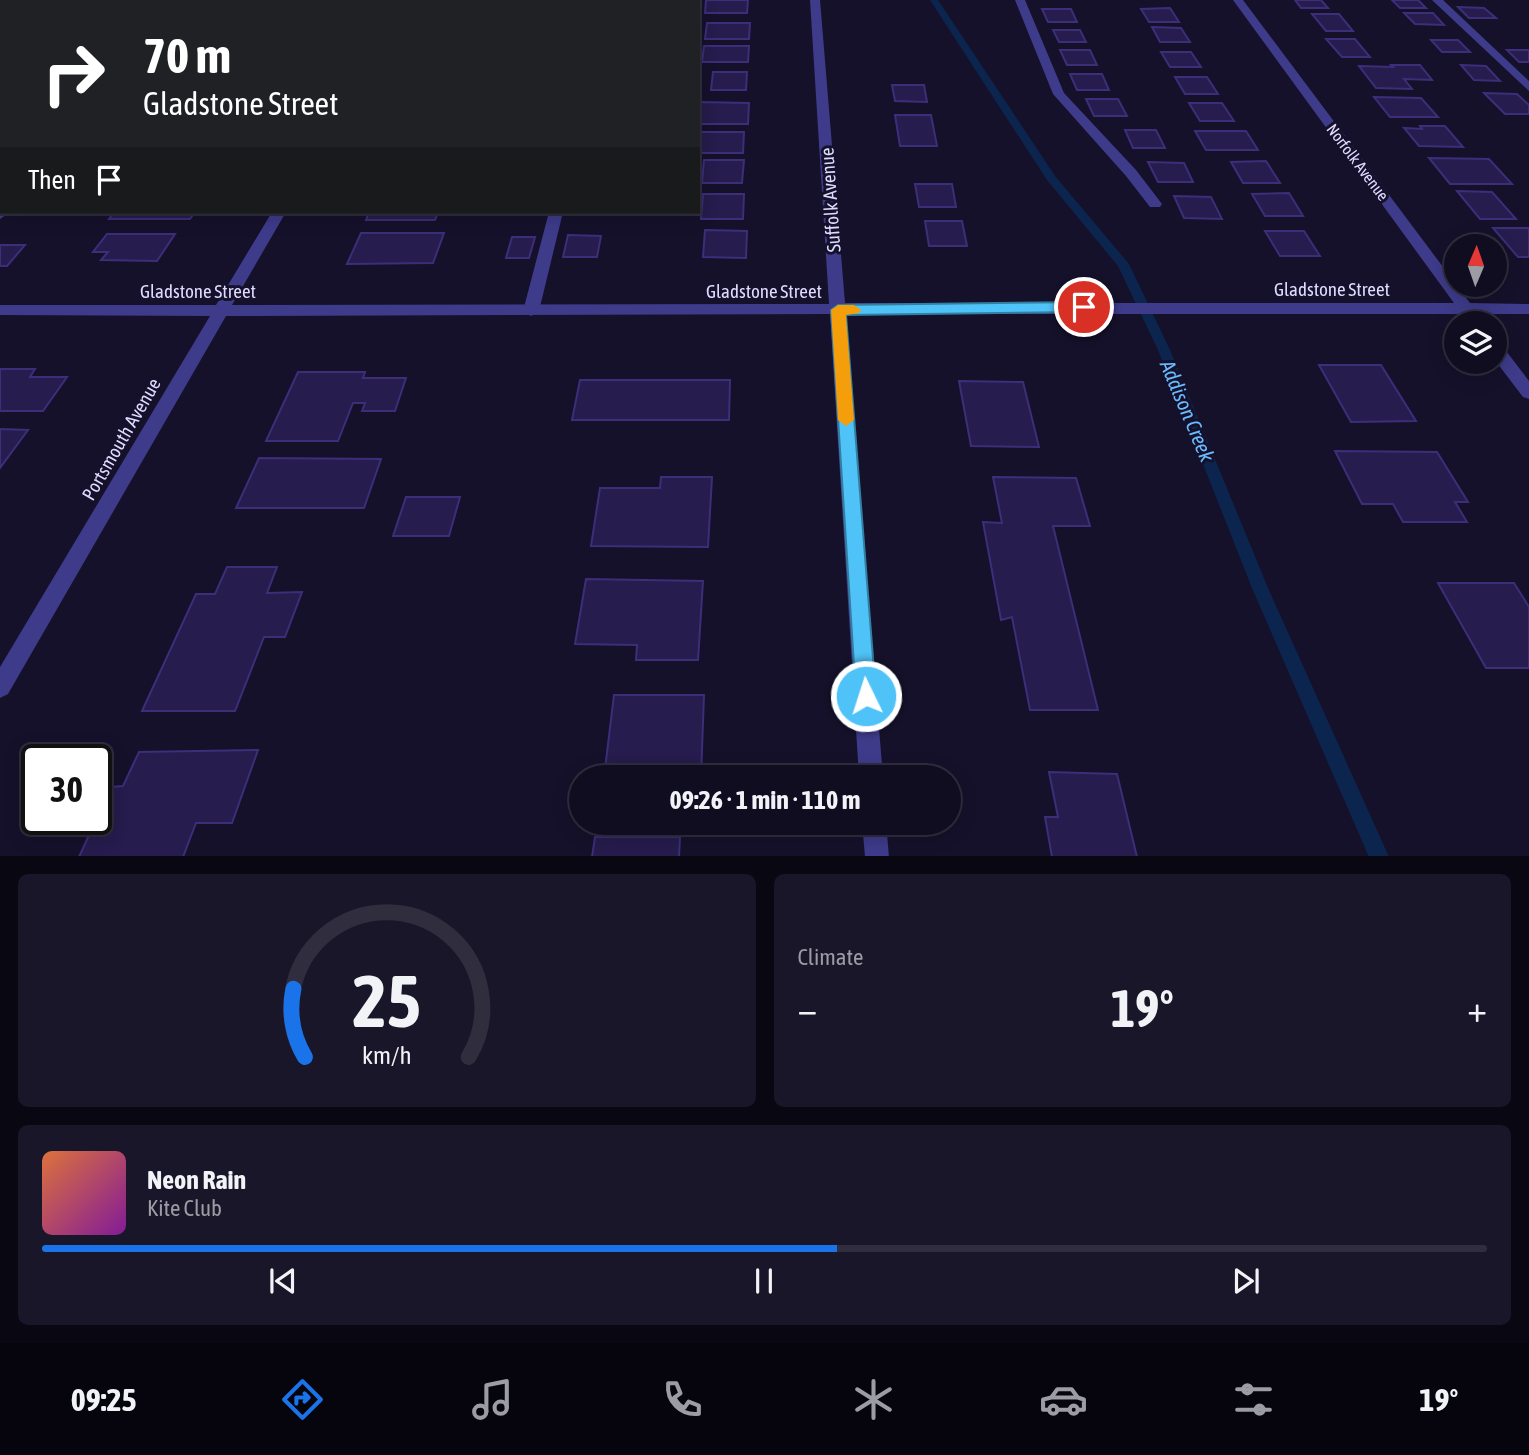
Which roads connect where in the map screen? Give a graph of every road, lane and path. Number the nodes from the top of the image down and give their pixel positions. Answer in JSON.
{"nodes":[{"id":1,"x":815,"y":0,"type":"edge"},
{"id":2,"x":1020,"y":0,"type":"edge"},
{"id":3,"x":1238,"y":0,"type":"edge"},
{"id":4,"x":1437,"y":0,"type":"edge"},
{"id":5,"x":1529,"y":87,"type":"edge"},
{"id":6,"x":1155,"y":204,"type":"dead end"},
{"id":7,"x":278,"y":214,"type":"edge"},
{"id":8,"x":555,"y":214,"type":"edge"},
{"id":9,"x":1466,"y":309,"type":"junction"},
{"id":10,"x":1529,"y":309,"type":"edge"},
{"id":11,"x":0,"y":310,"type":"edge"},
{"id":12,"x":221,"y":310,"type":"junction"},
{"id":13,"x":838,"y":310,"type":"junction"},
{"id":14,"x":531,"y":311,"type":"junction"},
{"id":15,"x":1507,"y":363,"type":"edge"},
{"id":16,"x":1529,"y":393,"type":"edge"},
{"id":17,"x":0,"y":687,"type":"edge"},
{"id":18,"x":870,"y":765,"type":"edge"},
{"id":19,"x":875,"y":835,"type":"edge"},
{"id":20,"x":877,"y":856,"type":"edge"}],
"edges":[{"from":1,"to":13,"type":"street","name":"Suffolk Avenue"},
{"from":2,"to":6,"type":"street"},
{"from":3,"to":9,"type":"street","name":"Norfolk Avenue"},
{"from":4,"to":5,"type":"street"},
{"from":7,"to":12,"type":"street","name":"Portsmouth Avenue"},
{"from":8,"to":14,"type":"street"},
{"from":9,"to":10,"type":"street","name":"Gladstone Street"},
{"from":9,"to":13,"type":"street","name":"Gladstone Street"},
{"from":11,"to":12,"type":"street","name":"Gladstone Street"},
{"from":12,"to":14,"type":"street","name":"Gladstone Street"},
{"from":12,"to":17,"type":"street","name":"Portsmouth Avenue"},
{"from":13,"to":14,"type":"street","name":"Gladstone Street"},
{"from":13,"to":18,"type":"street","name":"Suffolk Avenue"},
{"from":15,"to":16,"type":"street"},
{"from":19,"to":20,"type":"street"}]}
